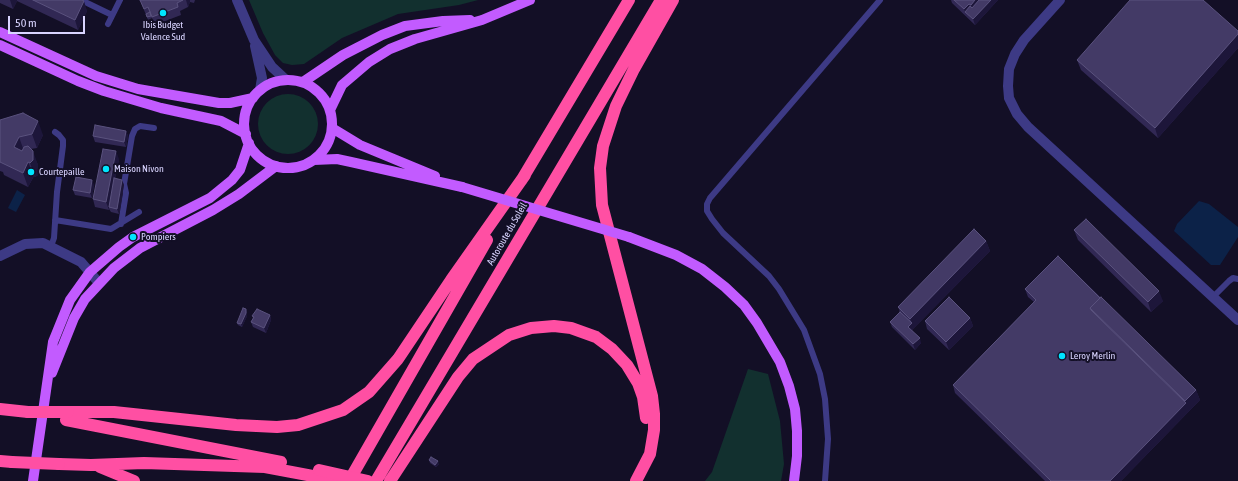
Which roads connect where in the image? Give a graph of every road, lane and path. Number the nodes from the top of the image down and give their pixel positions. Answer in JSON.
{"nodes":[{"id":1,"x":81,"y":0,"type":"edge"},
{"id":2,"x":120,"y":0,"type":"edge"},
{"id":3,"x":237,"y":0,"type":"edge"},
{"id":4,"x":530,"y":0,"type":"edge"},
{"id":5,"x":629,"y":0,"type":"edge"},
{"id":6,"x":660,"y":0,"type":"edge"},
{"id":7,"x":673,"y":0,"type":"edge"},
{"id":8,"x":880,"y":0,"type":"edge"},
{"id":9,"x":1060,"y":0,"type":"edge"},
{"id":10,"x":112,"y":15,"type":"junction"},
{"id":11,"x":482,"y":20,"type":"junction"},
{"id":12,"x":108,"y":24,"type":"dead end"},
{"id":13,"x":0,"y":32,"type":"edge"},
{"id":14,"x":254,"y":40,"type":"junction"},
{"id":15,"x":0,"y":45,"type":"edge"},
{"id":16,"x":286,"y":80,"type":"junction"},
{"id":17,"x":302,"y":82,"type":"junction"},
{"id":18,"x":260,"y":90,"type":"junction"},
{"id":19,"x":253,"y":98,"type":"junction"},
{"id":20,"x":330,"y":110,"type":"junction"},
{"id":21,"x":154,"y":128,"type":"dead end"},
{"id":22,"x":332,"y":128,"type":"junction"},
{"id":23,"x":55,"y":132,"type":"dead end"},
{"id":24,"x":247,"y":139,"type":"junction"},
{"id":25,"x":314,"y":160,"type":"junction"},
{"id":26,"x":276,"y":166,"type":"junction"},
{"id":27,"x":525,"y":175,"type":"junction"},
{"id":28,"x":462,"y":187,"type":"junction"},
{"id":29,"x":139,"y":212,"type":"dead end"},
{"id":30,"x":55,"y":220,"type":"junction"},
{"id":31,"x":121,"y":224,"type":"junction"},
{"id":32,"x":51,"y":246,"type":"junction"},
{"id":33,"x":0,"y":256,"type":"edge"},
{"id":34,"x":90,"y":272,"type":"junction"},
{"id":35,"x":1238,"y":279,"type":"edge"},
{"id":36,"x":99,"y":283,"type":"junction"},
{"id":37,"x":1213,"y":297,"type":"junction"},
{"id":38,"x":1238,"y":320,"type":"edge"},
{"id":39,"x":48,"y":382,"type":"junction"},
{"id":40,"x":0,"y":409,"type":"edge"},
{"id":41,"x":67,"y":416,"type":"junction"},
{"id":42,"x":6,"y":461,"type":"edge"},
{"id":43,"x":91,"y":465,"type":"junction"},
{"id":44,"x":318,"y":473,"type":"junction"},
{"id":45,"x":33,"y":481,"type":"edge"},
{"id":46,"x":134,"y":481,"type":"edge"},
{"id":47,"x":339,"y":481,"type":"edge"},
{"id":48,"x":349,"y":481,"type":"edge"},
{"id":49,"x":368,"y":481,"type":"edge"},
{"id":50,"x":376,"y":481,"type":"edge"},
{"id":51,"x":390,"y":481,"type":"edge"},
{"id":52,"x":627,"y":481,"type":"edge"},
{"id":53,"x":636,"y":481,"type":"edge"},
{"id":54,"x":794,"y":481,"type":"edge"},
{"id":55,"x":825,"y":481,"type":"edge"}],
"edges":[{"from":1,"to":10,"type":"lane"},
{"from":2,"to":10,"type":"lane"},
{"from":3,"to":14,"type":"street"},
{"from":4,"to":11,"type":"main road"},
{"from":5,"to":27,"type":"highway","name":"Autoroute du Soleil"},
{"from":6,"to":50,"type":"highway","name":"Autoroute du Soleil"},
{"from":7,"to":53,"type":"highway"},
{"from":8,"to":55,"type":"lane"},
{"from":9,"to":37,"type":"street"},
{"from":10,"to":12,"type":"lane"},
{"from":11,"to":17,"type":"main road"},
{"from":11,"to":20,"type":"main road"},
{"from":13,"to":19,"type":"main road"},
{"from":14,"to":16,"type":"street"},
{"from":14,"to":18,"type":"street"},
{"from":15,"to":24,"type":"main road"},
{"from":16,"to":17,"type":"main road"},
{"from":16,"to":18,"type":"main road"},
{"from":17,"to":20,"type":"main road"},
{"from":18,"to":19,"type":"main road"},
{"from":19,"to":24,"type":"main road"},
{"from":20,"to":22,"type":"main road"},
{"from":21,"to":31,"type":"lane"},
{"from":22,"to":25,"type":"main road"},
{"from":22,"to":28,"type":"main road"},
{"from":23,"to":30,"type":"lane"},
{"from":24,"to":26,"type":"main road"},
{"from":24,"to":34,"type":"main road"},
{"from":25,"to":26,"type":"main road"},
{"from":25,"to":28,"type":"main road"},
{"from":26,"to":36,"type":"main road"},
{"from":27,"to":41,"type":"highway"},
{"from":27,"to":48,"type":"highway","name":"Autoroute du Soleil"},
{"from":28,"to":54,"type":"main road","bridge":true},
{"from":29,"to":31,"type":"lane"},
{"from":30,"to":31,"type":"lane"},
{"from":30,"to":32,"type":"lane"},
{"from":32,"to":33,"type":"street"},
{"from":32,"to":34,"type":"street"},
{"from":34,"to":36,"type":"street"},
{"from":34,"to":39,"type":"main road"},
{"from":35,"to":37,"type":"lane"},
{"from":36,"to":39,"type":"main road"},
{"from":37,"to":38,"type":"street"},
{"from":39,"to":45,"type":"main road"},
{"from":40,"to":41,"type":"highway","bridge":true},
{"from":41,"to":44,"type":"highway"},
{"from":42,"to":43,"type":"highway","bridge":true},
{"from":43,"to":44,"type":"highway"},
{"from":43,"to":46,"type":"highway"},
{"from":44,"to":47,"type":"highway"},
{"from":44,"to":49,"type":"highway","bridge":true},
{"from":51,"to":52,"type":"highway"}]}
